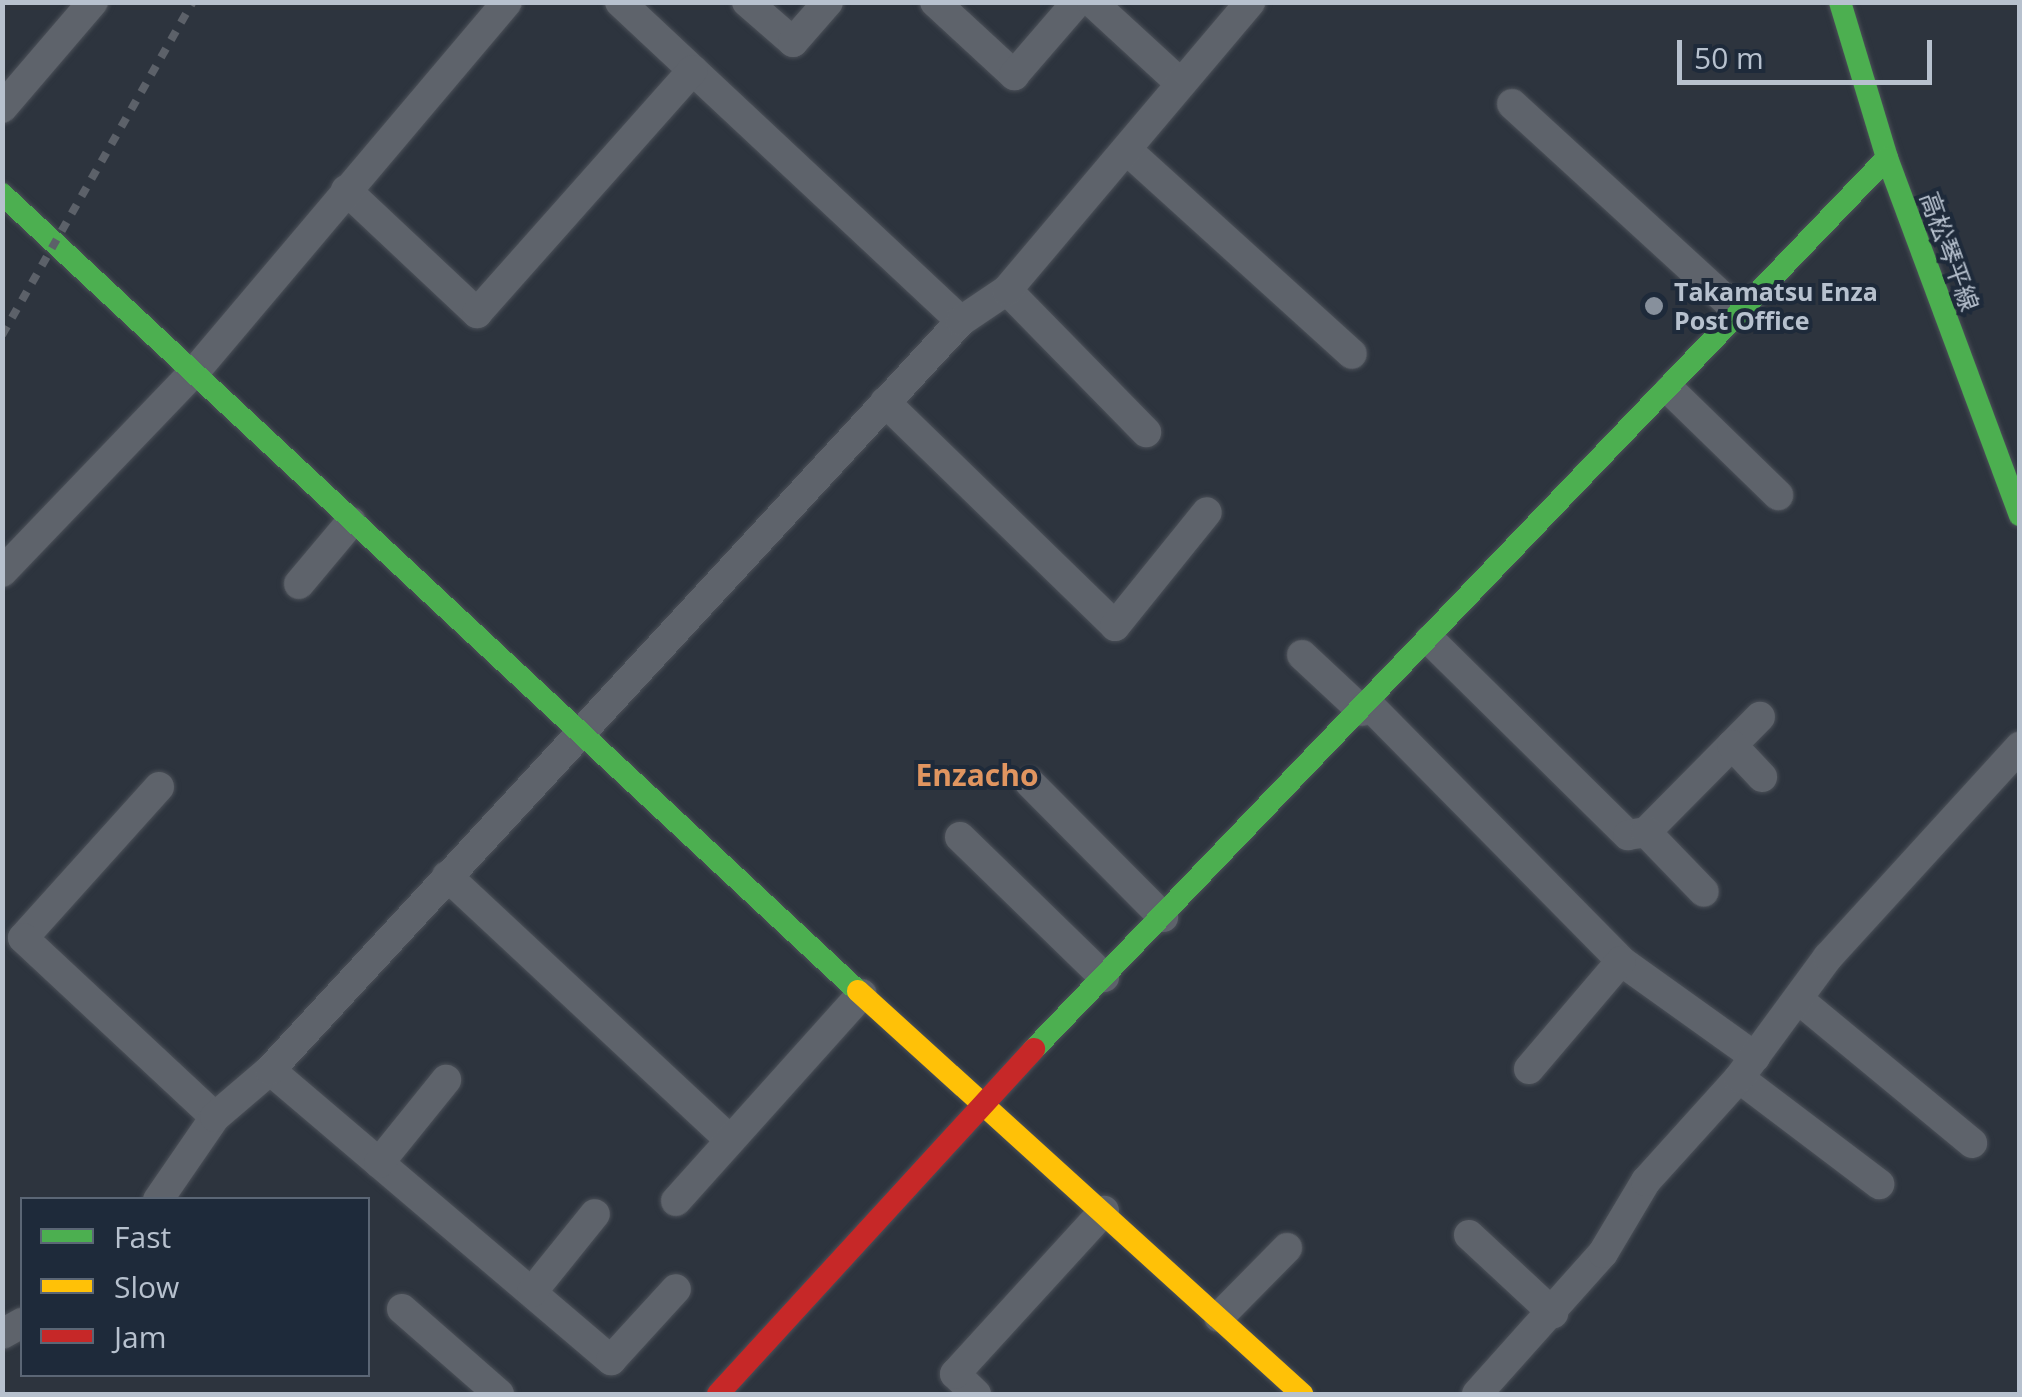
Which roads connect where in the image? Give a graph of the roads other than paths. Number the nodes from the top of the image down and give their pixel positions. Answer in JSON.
{"nodes":[{"id":1,"x":93,"y":2,"type":"edge"},
{"id":2,"x":507,"y":2,"type":"edge"},
{"id":3,"x":620,"y":2,"type":"edge"},
{"id":4,"x":748,"y":2,"type":"edge"},
{"id":5,"x":828,"y":2,"type":"edge"},
{"id":6,"x":935,"y":2,"type":"edge"},
{"id":7,"x":1250,"y":2,"type":"edge"},
{"id":8,"x":1840,"y":2,"type":"edge"},
{"id":9,"x":1096,"y":5,"type":"edge"},
{"id":10,"x":693,"y":70,"type":"junction"},
{"id":11,"x":1179,"y":82,"type":"junction"},
{"id":12,"x":1512,"y":104,"type":"dead end"},
{"id":13,"x":2,"y":108,"type":"edge"},
{"id":14,"x":1128,"y":150,"type":"junction"},
{"id":15,"x":1887,"y":158,"type":"junction"},
{"id":16,"x":346,"y":190,"type":"junction"},
{"id":17,"x":2,"y":194,"type":"edge"},
{"id":18,"x":1006,"y":290,"type":"junction"},
{"id":19,"x":1742,"y":316,"type":"junction"},
{"id":20,"x":960,"y":321,"type":"junction"},
{"id":21,"x":1352,"y":354,"type":"dead end"},
{"id":22,"x":197,"y":369,"type":"junction"},
{"id":23,"x":1670,"y":390,"type":"junction"},
{"id":24,"x":885,"y":402,"type":"junction"},
{"id":25,"x":1146,"y":432,"type":"dead end"},
{"id":26,"x":1778,"y":496,"type":"dead end"},
{"id":27,"x":1207,"y":512,"type":"dead end"},
{"id":28,"x":2020,"y":515,"type":"edge"},
{"id":29,"x":351,"y":522,"type":"junction"},
{"id":30,"x":2,"y":572,"type":"edge"},
{"id":31,"x":299,"y":584,"type":"dead end"},
{"id":32,"x":1430,"y":640,"type":"junction"},
{"id":33,"x":1302,"y":655,"type":"dead end"},
{"id":34,"x":1365,"y":708,"type":"junction"},
{"id":35,"x":1760,"y":717,"type":"dead end"},
{"id":36,"x":576,"y":736,"type":"junction"},
{"id":37,"x":1732,"y":746,"type":"junction"},
{"id":38,"x":2020,"y":747,"type":"edge"},
{"id":39,"x":1762,"y":777,"type":"dead end"},
{"id":40,"x":1030,"y":783,"type":"dead end"},
{"id":41,"x":159,"y":787,"type":"dead end"},
{"id":42,"x":1646,"y":832,"type":"junction"},
{"id":43,"x":960,"y":837,"type":"dead end"},
{"id":44,"x":447,"y":876,"type":"junction"},
{"id":45,"x":1704,"y":892,"type":"dead end"},
{"id":46,"x":1164,"y":917,"type":"junction"},
{"id":47,"x":1621,"y":961,"type":"junction"},
{"id":48,"x":1104,"y":977,"type":"junction"},
{"id":49,"x":862,"y":994,"type":"junction"},
{"id":50,"x":1798,"y":998,"type":"junction"},
{"id":51,"x":1747,"y":1067,"type":"junction"},
{"id":52,"x":1529,"y":1069,"type":"dead end"},
{"id":53,"x":270,"y":1070,"type":"junction"},
{"id":54,"x":446,"y":1080,"type":"dead end"},
{"id":55,"x":985,"y":1100,"type":"junction"},
{"id":56,"x":214,"y":1117,"type":"junction"},
{"id":57,"x":730,"y":1140,"type":"junction"},
{"id":58,"x":1972,"y":1143,"type":"dead end"},
{"id":59,"x":380,"y":1163,"type":"junction"},
{"id":60,"x":1879,"y":1184,"type":"dead end"},
{"id":61,"x":160,"y":1197,"type":"edge"},
{"id":62,"x":676,"y":1201,"type":"dead end"},
{"id":63,"x":1104,"y":1210,"type":"junction"},
{"id":64,"x":595,"y":1214,"type":"dead end"},
{"id":65,"x":1469,"y":1235,"type":"dead end"},
{"id":66,"x":1287,"y":1248,"type":"dead end"},
{"id":67,"x":676,"y":1289,"type":"dead end"},
{"id":68,"x":532,"y":1292,"type":"junction"},
{"id":69,"x":402,"y":1308,"type":"dead end"},
{"id":70,"x":1553,"y":1312,"type":"junction"},
{"id":71,"x":1218,"y":1317,"type":"junction"},
{"id":72,"x":499,"y":1394,"type":"edge"},
{"id":73,"x":718,"y":1394,"type":"edge"},
{"id":74,"x":976,"y":1394,"type":"edge"},
{"id":75,"x":1302,"y":1394,"type":"edge"},
{"id":76,"x":1477,"y":1394,"type":"edge"}],
"edges":[{"from":1,"to":13,"type":"street"},
{"from":2,"to":16,"type":"street"},
{"from":3,"to":10,"type":"street"},
{"from":4,"to":5,"type":"street"},
{"from":6,"to":9,"type":"street"},
{"from":7,"to":11,"type":"street"},
{"from":8,"to":15,"type":"street","name":"高松琴平線"},
{"from":9,"to":11,"type":"street"},
{"from":10,"to":16,"type":"street"},
{"from":10,"to":20,"type":"street"},
{"from":11,"to":14,"type":"street"},
{"from":12,"to":19,"type":"street"},
{"from":14,"to":18,"type":"street"},
{"from":14,"to":21,"type":"street"},
{"from":15,"to":19,"type":"street"},
{"from":15,"to":28,"type":"street","name":"高松琴平線"},
{"from":16,"to":22,"type":"street"},
{"from":17,"to":22,"type":"street"},
{"from":18,"to":20,"type":"street"},
{"from":18,"to":25,"type":"street"},
{"from":19,"to":23,"type":"street"},
{"from":20,"to":24,"type":"street"},
{"from":22,"to":29,"type":"street"},
{"from":22,"to":30,"type":"street"},
{"from":23,"to":26,"type":"street"},
{"from":23,"to":32,"type":"street"},
{"from":24,"to":27,"type":"street"},
{"from":24,"to":36,"type":"street"},
{"from":29,"to":31,"type":"street"},
{"from":29,"to":36,"type":"street"},
{"from":32,"to":34,"type":"street"},
{"from":32,"to":42,"type":"street"},
{"from":33,"to":34,"type":"street"},
{"from":34,"to":46,"type":"street"},
{"from":34,"to":47,"type":"street"},
{"from":35,"to":37,"type":"street"},
{"from":36,"to":44,"type":"street"},
{"from":36,"to":49,"type":"street"},
{"from":37,"to":39,"type":"street"},
{"from":37,"to":42,"type":"street"},
{"from":38,"to":50,"type":"street"},
{"from":40,"to":46,"type":"street"},
{"from":41,"to":56,"type":"street"},
{"from":42,"to":45,"type":"street"},
{"from":43,"to":48,"type":"street"},
{"from":44,"to":53,"type":"street"},
{"from":44,"to":57,"type":"street"},
{"from":46,"to":48,"type":"street"},
{"from":47,"to":51,"type":"street"},
{"from":47,"to":52,"type":"street"},
{"from":48,"to":55,"type":"street"},
{"from":49,"to":55,"type":"street"},
{"from":49,"to":57,"type":"street"},
{"from":50,"to":51,"type":"street"},
{"from":50,"to":58,"type":"street"},
{"from":51,"to":60,"type":"street"},
{"from":51,"to":70,"type":"street"},
{"from":53,"to":56,"type":"street"},
{"from":53,"to":59,"type":"street"},
{"from":54,"to":59,"type":"street"},
{"from":55,"to":63,"type":"street"},
{"from":55,"to":73,"type":"street"},
{"from":56,"to":61,"type":"street"},
{"from":57,"to":62,"type":"street"},
{"from":59,"to":68,"type":"street"},
{"from":63,"to":71,"type":"street"},
{"from":63,"to":74,"type":"street"},
{"from":64,"to":68,"type":"street"},
{"from":65,"to":70,"type":"street"},
{"from":66,"to":71,"type":"street"},
{"from":67,"to":68,"type":"street"},
{"from":69,"to":72,"type":"street"},
{"from":70,"to":76,"type":"street"},
{"from":71,"to":75,"type":"street"}]}
